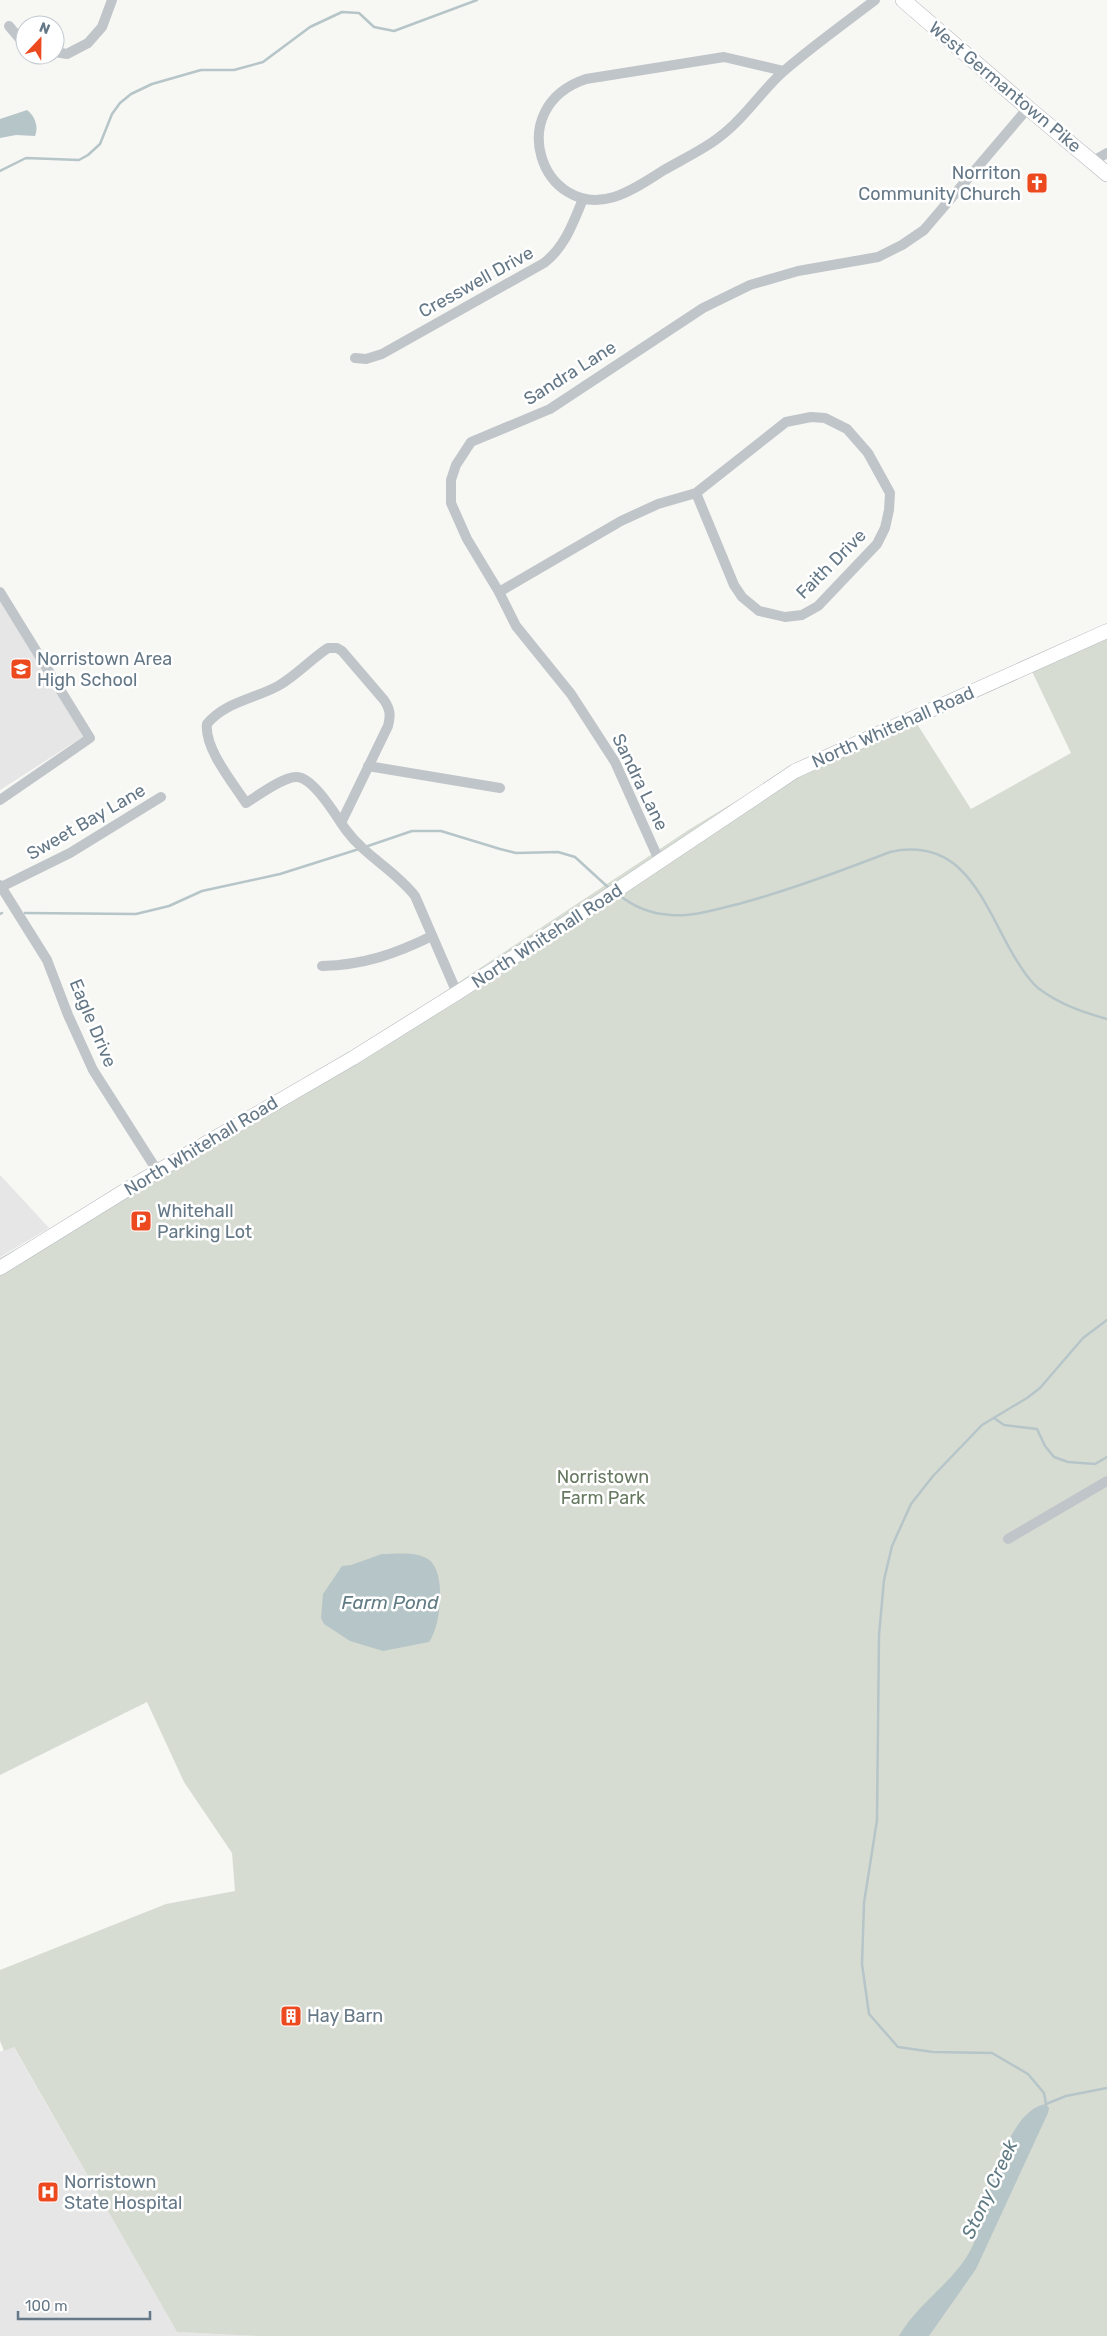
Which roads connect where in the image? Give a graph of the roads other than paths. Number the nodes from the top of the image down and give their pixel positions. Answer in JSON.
{"nodes":[{"id":1,"x":112,"y":0,"type":"edge"},
{"id":2,"x":875,"y":0,"type":"edge"},
{"id":3,"x":903,"y":0,"type":"edge"},
{"id":4,"x":9,"y":26,"type":"dead end"},
{"id":5,"x":15,"y":34,"type":"edge"},
{"id":6,"x":65,"y":54,"type":"edge"},
{"id":7,"x":784,"y":71,"type":"junction"},
{"id":8,"x":1028,"y":108,"type":"junction"},
{"id":9,"x":1107,"y":153,"type":"edge"},
{"id":10,"x":1093,"y":161,"type":"junction"},
{"id":11,"x":1107,"y":174,"type":"edge"},
{"id":12,"x":583,"y":199,"type":"junction"},
{"id":13,"x":355,"y":358,"type":"dead end"},
{"id":14,"x":696,"y":493,"type":"junction"},
{"id":15,"x":0,"y":592,"type":"edge"},
{"id":16,"x":499,"y":592,"type":"junction"},
{"id":17,"x":1107,"y":631,"type":"edge"},
{"id":18,"x":368,"y":766,"type":"junction"},
{"id":19,"x":500,"y":788,"type":"dead end"},
{"id":20,"x":161,"y":797,"type":"dead end"},
{"id":21,"x":0,"y":800,"type":"edge"},
{"id":22,"x":341,"y":823,"type":"junction"},
{"id":23,"x":659,"y":860,"type":"junction"},
{"id":24,"x":1,"y":886,"type":"edge"},
{"id":25,"x":432,"y":936,"type":"junction"},
{"id":26,"x":322,"y":966,"type":"dead end"},
{"id":27,"x":457,"y":993,"type":"junction"},
{"id":28,"x":158,"y":1172,"type":"junction"},
{"id":29,"x":0,"y":1268,"type":"edge"},
{"id":30,"x":1107,"y":1481,"type":"edge"},
{"id":31,"x":1008,"y":1539,"type":"dead end"}],
"edges":[{"from":1,"to":6,"type":"street"},
{"from":2,"to":7,"type":"street"},
{"from":3,"to":8,"type":"main road","name":"West Germantown Pike"},
{"from":4,"to":5,"type":"street"},
{"from":7,"to":12,"type":"street"},
{"from":7,"to":12,"type":"street"},
{"from":8,"to":10,"type":"main road","name":"West Germantown Pike"},
{"from":8,"to":16,"type":"street","name":"Sandra Lane"},
{"from":9,"to":10,"type":"street"},
{"from":10,"to":11,"type":"main road","name":"West Germantown Pike"},
{"from":12,"to":13,"type":"street","name":"Cresswell Drive"},
{"from":14,"to":14,"type":"street","name":"Faith Drive"},
{"from":14,"to":16,"type":"street","name":"Faith Drive"},
{"from":15,"to":21,"type":"street"},
{"from":16,"to":23,"type":"street","name":"Sandra Lane"},
{"from":17,"to":23,"type":"main road","name":"North Whitehall Road"},
{"from":18,"to":19,"type":"street"},
{"from":18,"to":22,"type":"street"},
{"from":18,"to":22,"type":"street"},
{"from":20,"to":24,"type":"street","name":"Sweet Bay Lane"},
{"from":22,"to":25,"type":"street"},
{"from":23,"to":27,"type":"main road","name":"North Whitehall Road"},
{"from":24,"to":28,"type":"street","name":"Eagle Drive"},
{"from":25,"to":26,"type":"street"},
{"from":25,"to":27,"type":"street"},
{"from":27,"to":28,"type":"main road","name":"North Whitehall Road"},
{"from":28,"to":29,"type":"main road","name":"North Whitehall Road"},
{"from":30,"to":31,"type":"street"}]}
